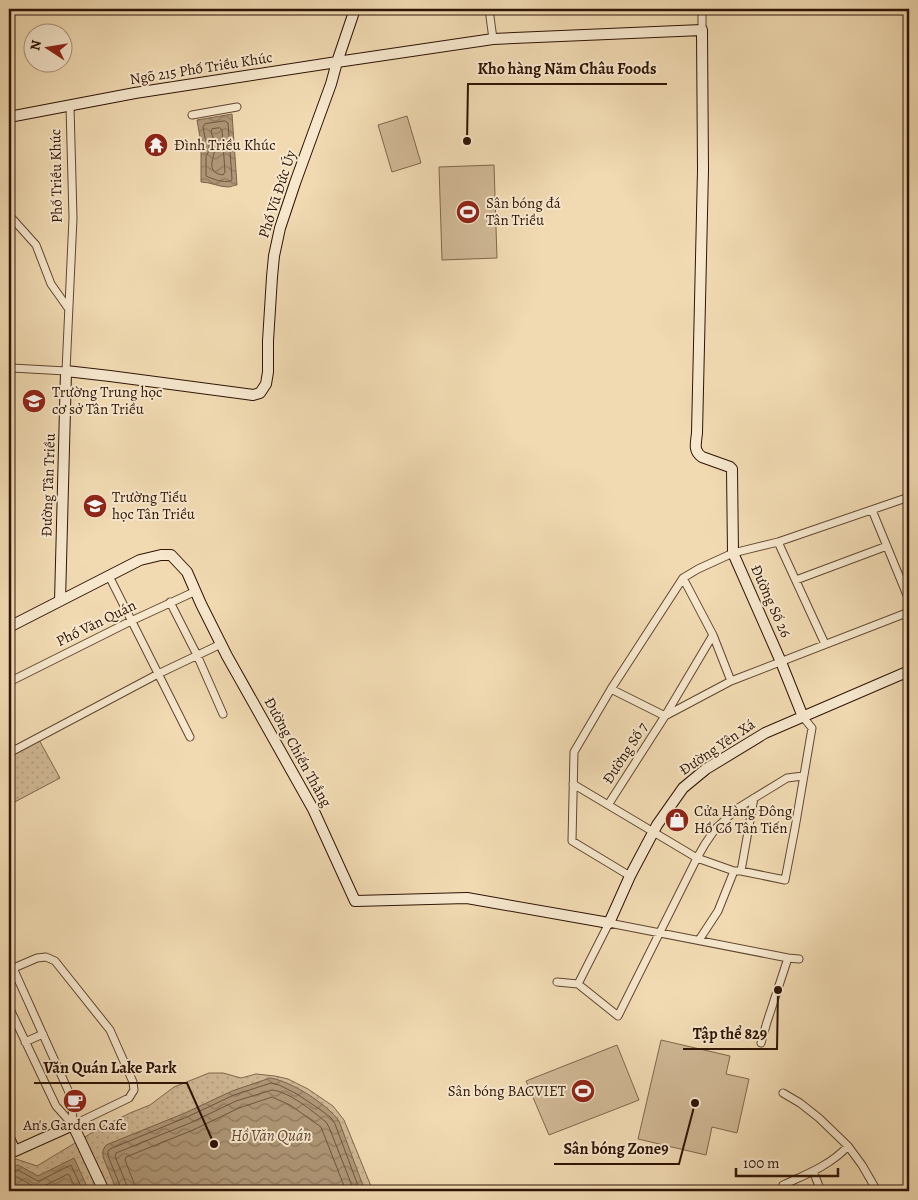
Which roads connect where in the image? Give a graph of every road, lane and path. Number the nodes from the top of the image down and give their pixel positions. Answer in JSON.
{"nodes":[{"id":1,"x":355,"y":9,"type":"edge"},
{"id":2,"x":489,"y":9,"type":"edge"},
{"id":3,"x":702,"y":9,"type":"edge"},
{"id":4,"x":702,"y":30,"type":"junction"},
{"id":5,"x":492,"y":39,"type":"junction"},
{"id":6,"x":337,"y":62,"type":"junction"},
{"id":7,"x":70,"y":106,"type":"junction"},
{"id":8,"x":237,"y":107,"type":"dead end"},
{"id":9,"x":192,"y":115,"type":"dead end"},
{"id":10,"x":9,"y":117,"type":"edge"},
{"id":11,"x":9,"y":215,"type":"edge"},
{"id":12,"x":69,"y":308,"type":"junction"},
{"id":13,"x":9,"y":369,"type":"edge"},
{"id":14,"x":66,"y":371,"type":"junction"},
{"id":15,"x":909,"y":497,"type":"edge"},
{"id":16,"x":872,"y":510,"type":"junction"},
{"id":17,"x":778,"y":542,"type":"junction"},
{"id":18,"x":887,"y":546,"type":"junction"},
{"id":19,"x":734,"y":553,"type":"junction"},
{"id":20,"x":109,"y":576,"type":"junction"},
{"id":21,"x":683,"y":578,"type":"junction"},
{"id":22,"x":796,"y":580,"type":"junction"},
{"id":23,"x":196,"y":591,"type":"junction"},
{"id":24,"x":60,"y":600,"type":"junction"},
{"id":25,"x":909,"y":600,"type":"edge"},
{"id":26,"x":170,"y":602,"type":"junction"},
{"id":27,"x":909,"y":612,"type":"edge"},
{"id":28,"x":131,"y":621,"type":"junction"},
{"id":29,"x":9,"y":627,"type":"edge"},
{"id":30,"x":713,"y":635,"type":"junction"},
{"id":31,"x":221,"y":644,"type":"junction"},
{"id":32,"x":826,"y":644,"type":"junction"},
{"id":33,"x":197,"y":655,"type":"junction"},
{"id":34,"x":781,"y":662,"type":"junction"},
{"id":35,"x":909,"y":671,"type":"edge"},
{"id":36,"x":158,"y":674,"type":"junction"},
{"id":37,"x":732,"y":681,"type":"junction"},
{"id":38,"x":9,"y":682,"type":"edge"},
{"id":39,"x":611,"y":689,"type":"junction"},
{"id":40,"x":223,"y":714,"type":"dead end"},
{"id":41,"x":665,"y":716,"type":"junction"},
{"id":42,"x":802,"y":716,"type":"junction"},
{"id":43,"x":190,"y":737,"type":"dead end"},
{"id":44,"x":9,"y":753,"type":"edge"},
{"id":45,"x":803,"y":776,"type":"junction"},
{"id":46,"x":573,"y":784,"type":"junction"},
{"id":47,"x":754,"y":798,"type":"junction"},
{"id":48,"x":608,"y":805,"type":"junction"},
{"id":49,"x":653,"y":832,"type":"junction"},
{"id":50,"x":697,"y":858,"type":"junction"},
{"id":51,"x":738,"y":871,"type":"junction"},
{"id":52,"x":630,"y":876,"type":"junction"},
{"id":53,"x":609,"y":923,"type":"junction"},
{"id":54,"x":659,"y":933,"type":"junction"},
{"id":55,"x":700,"y":940,"type":"junction"},
{"id":56,"x":788,"y":958,"type":"junction"},
{"id":57,"x":799,"y":960,"type":"dead end"},
{"id":58,"x":11,"y":969,"type":"edge"},
{"id":59,"x":557,"y":982,"type":"dead end"},
{"id":60,"x":578,"y":984,"type":"junction"},
{"id":61,"x":9,"y":1006,"type":"edge"},
{"id":62,"x":43,"y":1034,"type":"junction"},
{"id":63,"x":26,"y":1042,"type":"junction"},
{"id":64,"x":761,"y":1043,"type":"dead end"},
{"id":65,"x":783,"y":1093,"type":"dead end"},
{"id":66,"x":73,"y":1126,"type":"junction"},
{"id":67,"x":9,"y":1138,"type":"edge"},
{"id":68,"x":848,"y":1146,"type":"junction"},
{"id":69,"x":12,"y":1153,"type":"edge"},
{"id":70,"x":813,"y":1171,"type":"junction"},
{"id":71,"x":104,"y":1191,"type":"edge"},
{"id":72,"x":785,"y":1191,"type":"edge"},
{"id":73,"x":822,"y":1191,"type":"edge"},
{"id":74,"x":877,"y":1191,"type":"edge"}],
"edges":[{"from":1,"to":6,"type":"street","name":"Phố Vũ Đức Úy"},
{"from":2,"to":5,"type":"street"},
{"from":3,"to":4,"type":"street"},
{"from":4,"to":5,"type":"street","name":"Ngõ 215 Phố Triều Khúc"},
{"from":4,"to":19,"type":"street"},
{"from":5,"to":6,"type":"street","name":"Ngõ 215 Phố Triều Khúc"},
{"from":6,"to":7,"type":"street","name":"Ngõ 215 Phố Triều Khúc"},
{"from":6,"to":14,"type":"street","name":"Phố Vũ Đức Úy"},
{"from":7,"to":10,"type":"street","name":"Phố Triều Khúc"},
{"from":7,"to":12,"type":"street","name":"Phố Triều Khúc"},
{"from":8,"to":9,"type":"street"},
{"from":11,"to":12,"type":"street"},
{"from":12,"to":14,"type":"street","name":"Đường Tân Triều"},
{"from":13,"to":14,"type":"street"},
{"from":14,"to":24,"type":"street","name":"Đường Tân Triều"},
{"from":15,"to":16,"type":"street"},
{"from":16,"to":17,"type":"street"},
{"from":16,"to":18,"type":"street"},
{"from":17,"to":19,"type":"street"},
{"from":17,"to":22,"type":"street"},
{"from":18,"to":22,"type":"street"},
{"from":18,"to":25,"type":"street"},
{"from":19,"to":21,"type":"street"},
{"from":19,"to":34,"type":"street","name":"Đường Số 26"},
{"from":20,"to":23,"type":"street","name":"Đường Chiến Thắng"},
{"from":20,"to":24,"type":"street","name":"Đường Chiến Thắng"},
{"from":20,"to":28,"type":"street"},
{"from":21,"to":30,"type":"street"},
{"from":21,"to":39,"type":"street"},
{"from":22,"to":32,"type":"street"},
{"from":23,"to":26,"type":"street","name":"Phố Văn Quán"},
{"from":23,"to":31,"type":"street","name":"Đường Chiến Thắng"},
{"from":24,"to":29,"type":"street","name":"Đường Chiến Thắng"},
{"from":26,"to":28,"type":"street","name":"Phố Văn Quán"},
{"from":26,"to":33,"type":"street"},
{"from":27,"to":32,"type":"street"},
{"from":28,"to":36,"type":"street"},
{"from":28,"to":38,"type":"street","name":"Phố Văn Quán"},
{"from":30,"to":37,"type":"street"},
{"from":30,"to":41,"type":"street","name":"Đường Số 7"},
{"from":31,"to":33,"type":"street"},
{"from":31,"to":53,"type":"street","name":"Đường Chiến Thắng"},
{"from":32,"to":34,"type":"street"},
{"from":33,"to":36,"type":"street"},
{"from":33,"to":40,"type":"street"},
{"from":34,"to":37,"type":"street"},
{"from":34,"to":42,"type":"street","name":"Đường Số 26"},
{"from":35,"to":42,"type":"street","name":"Đường Yên Xá"},
{"from":36,"to":43,"type":"street"},
{"from":36,"to":44,"type":"street"},
{"from":37,"to":41,"type":"street"},
{"from":39,"to":41,"type":"street"},
{"from":39,"to":46,"type":"street"},
{"from":41,"to":48,"type":"street","name":"Đường Số 7"},
{"from":42,"to":45,"type":"street"},
{"from":42,"to":49,"type":"street","name":"Đường Yên Xá"},
{"from":45,"to":47,"type":"street"},
{"from":45,"to":51,"type":"street"},
{"from":46,"to":48,"type":"street"},
{"from":46,"to":52,"type":"street"},
{"from":47,"to":50,"type":"street"},
{"from":47,"to":51,"type":"street"},
{"from":48,"to":49,"type":"street"},
{"from":49,"to":50,"type":"street"},
{"from":49,"to":52,"type":"street","name":"Đường Yên Xá"},
{"from":50,"to":51,"type":"street"},
{"from":50,"to":54,"type":"street"},
{"from":51,"to":55,"type":"street"},
{"from":52,"to":53,"type":"street","name":"Đường Yên Xá"},
{"from":53,"to":54,"type":"street"},
{"from":53,"to":60,"type":"street","name":"Đường Yên Xá"},
{"from":54,"to":55,"type":"street"},
{"from":54,"to":60,"type":"street"},
{"from":55,"to":56,"type":"street"},
{"from":56,"to":57,"type":"street"},
{"from":56,"to":64,"type":"street"},
{"from":58,"to":62,"type":"street"},
{"from":58,"to":66,"type":"street"},
{"from":59,"to":60,"type":"street"},
{"from":61,"to":63,"type":"street"},
{"from":62,"to":63,"type":"street"},
{"from":62,"to":66,"type":"street"},
{"from":63,"to":66,"type":"street"},
{"from":65,"to":68,"type":"street"},
{"from":66,"to":69,"type":"street"},
{"from":66,"to":71,"type":"street"},
{"from":67,"to":69,"type":"street"},
{"from":68,"to":70,"type":"street"},
{"from":68,"to":74,"type":"street"},
{"from":70,"to":72,"type":"street"},
{"from":70,"to":73,"type":"street"}]}
